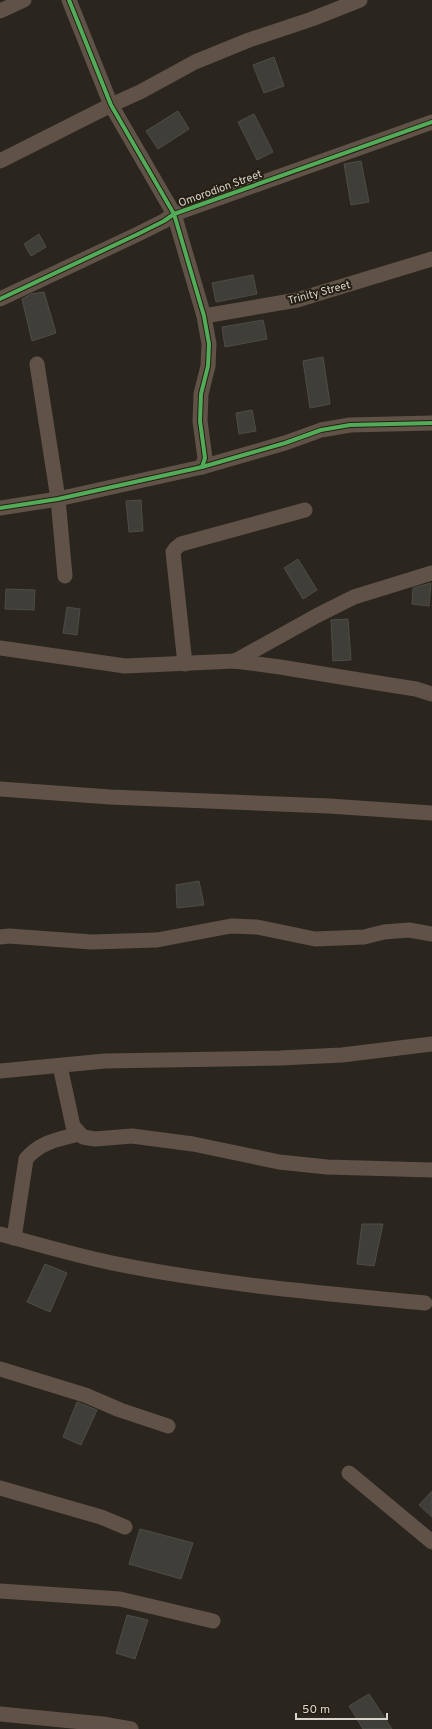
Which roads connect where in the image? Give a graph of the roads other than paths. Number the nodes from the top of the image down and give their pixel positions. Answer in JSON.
{"nodes":[{"id":1,"x":24,"y":0,"type":"edge"},
{"id":2,"x":69,"y":0,"type":"edge"},
{"id":3,"x":360,"y":0,"type":"edge"},
{"id":4,"x":0,"y":11,"type":"edge"},
{"id":5,"x":111,"y":105,"type":"junction"},
{"id":6,"x":432,"y":122,"type":"edge"},
{"id":7,"x":0,"y":161,"type":"edge"},
{"id":8,"x":174,"y":214,"type":"junction"},
{"id":9,"x":432,"y":259,"type":"edge"},
{"id":10,"x":0,"y":299,"type":"edge"},
{"id":11,"x":204,"y":316,"type":"junction"},
{"id":12,"x":37,"y":364,"type":"dead end"},
{"id":13,"x":432,"y":423,"type":"edge"},
{"id":14,"x":202,"y":467,"type":"junction"},
{"id":15,"x":58,"y":499,"type":"junction"},
{"id":16,"x":0,"y":508,"type":"edge"},
{"id":17,"x":305,"y":510,"type":"dead end"},
{"id":18,"x":432,"y":573,"type":"edge"},
{"id":19,"x":65,"y":576,"type":"dead end"},
{"id":20,"x":0,"y":648,"type":"edge"},
{"id":21,"x":235,"y":661,"type":"junction"},
{"id":22,"x":185,"y":664,"type":"junction"},
{"id":23,"x":432,"y":694,"type":"edge"},
{"id":24,"x":0,"y":789,"type":"edge"},
{"id":25,"x":432,"y":813,"type":"edge"},
{"id":26,"x":432,"y":934,"type":"edge"},
{"id":27,"x":0,"y":937,"type":"edge"},
{"id":28,"x":432,"y":1044,"type":"edge"},
{"id":29,"x":60,"y":1066,"type":"junction"},
{"id":30,"x":0,"y":1071,"type":"edge"},
{"id":31,"x":79,"y":1134,"type":"junction"},
{"id":32,"x":432,"y":1170,"type":"edge"},
{"id":33,"x":7,"y":1236,"type":"edge"},
{"id":34,"x":425,"y":1304,"type":"dead end"},
{"id":35,"x":0,"y":1369,"type":"edge"},
{"id":36,"x":168,"y":1426,"type":"dead end"},
{"id":37,"x":349,"y":1473,"type":"dead end"},
{"id":38,"x":0,"y":1488,"type":"edge"},
{"id":39,"x":125,"y":1527,"type":"dead end"},
{"id":40,"x":432,"y":1542,"type":"edge"},
{"id":41,"x":0,"y":1591,"type":"edge"},
{"id":42,"x":213,"y":1621,"type":"dead end"},
{"id":43,"x":0,"y":1714,"type":"edge"},
{"id":44,"x":131,"y":1729,"type":"edge"}],
"edges":[{"from":1,"to":4,"type":"street"},
{"from":2,"to":5,"type":"street"},
{"from":3,"to":5,"type":"street"},
{"from":5,"to":7,"type":"street"},
{"from":5,"to":8,"type":"street"},
{"from":6,"to":8,"type":"street","name":"Omorodion Street"},
{"from":8,"to":10,"type":"street","name":"Omorodion Street"},
{"from":8,"to":11,"type":"street"},
{"from":9,"to":11,"type":"street","name":"Trinity Street"},
{"from":11,"to":14,"type":"street"},
{"from":12,"to":15,"type":"street"},
{"from":13,"to":14,"type":"street"},
{"from":14,"to":15,"type":"street"},
{"from":15,"to":16,"type":"street"},
{"from":15,"to":19,"type":"street"},
{"from":17,"to":22,"type":"street"},
{"from":18,"to":21,"type":"street"},
{"from":20,"to":22,"type":"street"},
{"from":21,"to":22,"type":"street"},
{"from":21,"to":23,"type":"street"},
{"from":24,"to":25,"type":"street"},
{"from":26,"to":27,"type":"street"},
{"from":28,"to":29,"type":"street"},
{"from":29,"to":30,"type":"street"},
{"from":29,"to":31,"type":"street"},
{"from":31,"to":32,"type":"street"},
{"from":31,"to":33,"type":"street"},
{"from":33,"to":34,"type":"street"},
{"from":35,"to":36,"type":"street"},
{"from":37,"to":40,"type":"street"},
{"from":38,"to":39,"type":"street"},
{"from":41,"to":42,"type":"street"},
{"from":43,"to":44,"type":"street"}]}
